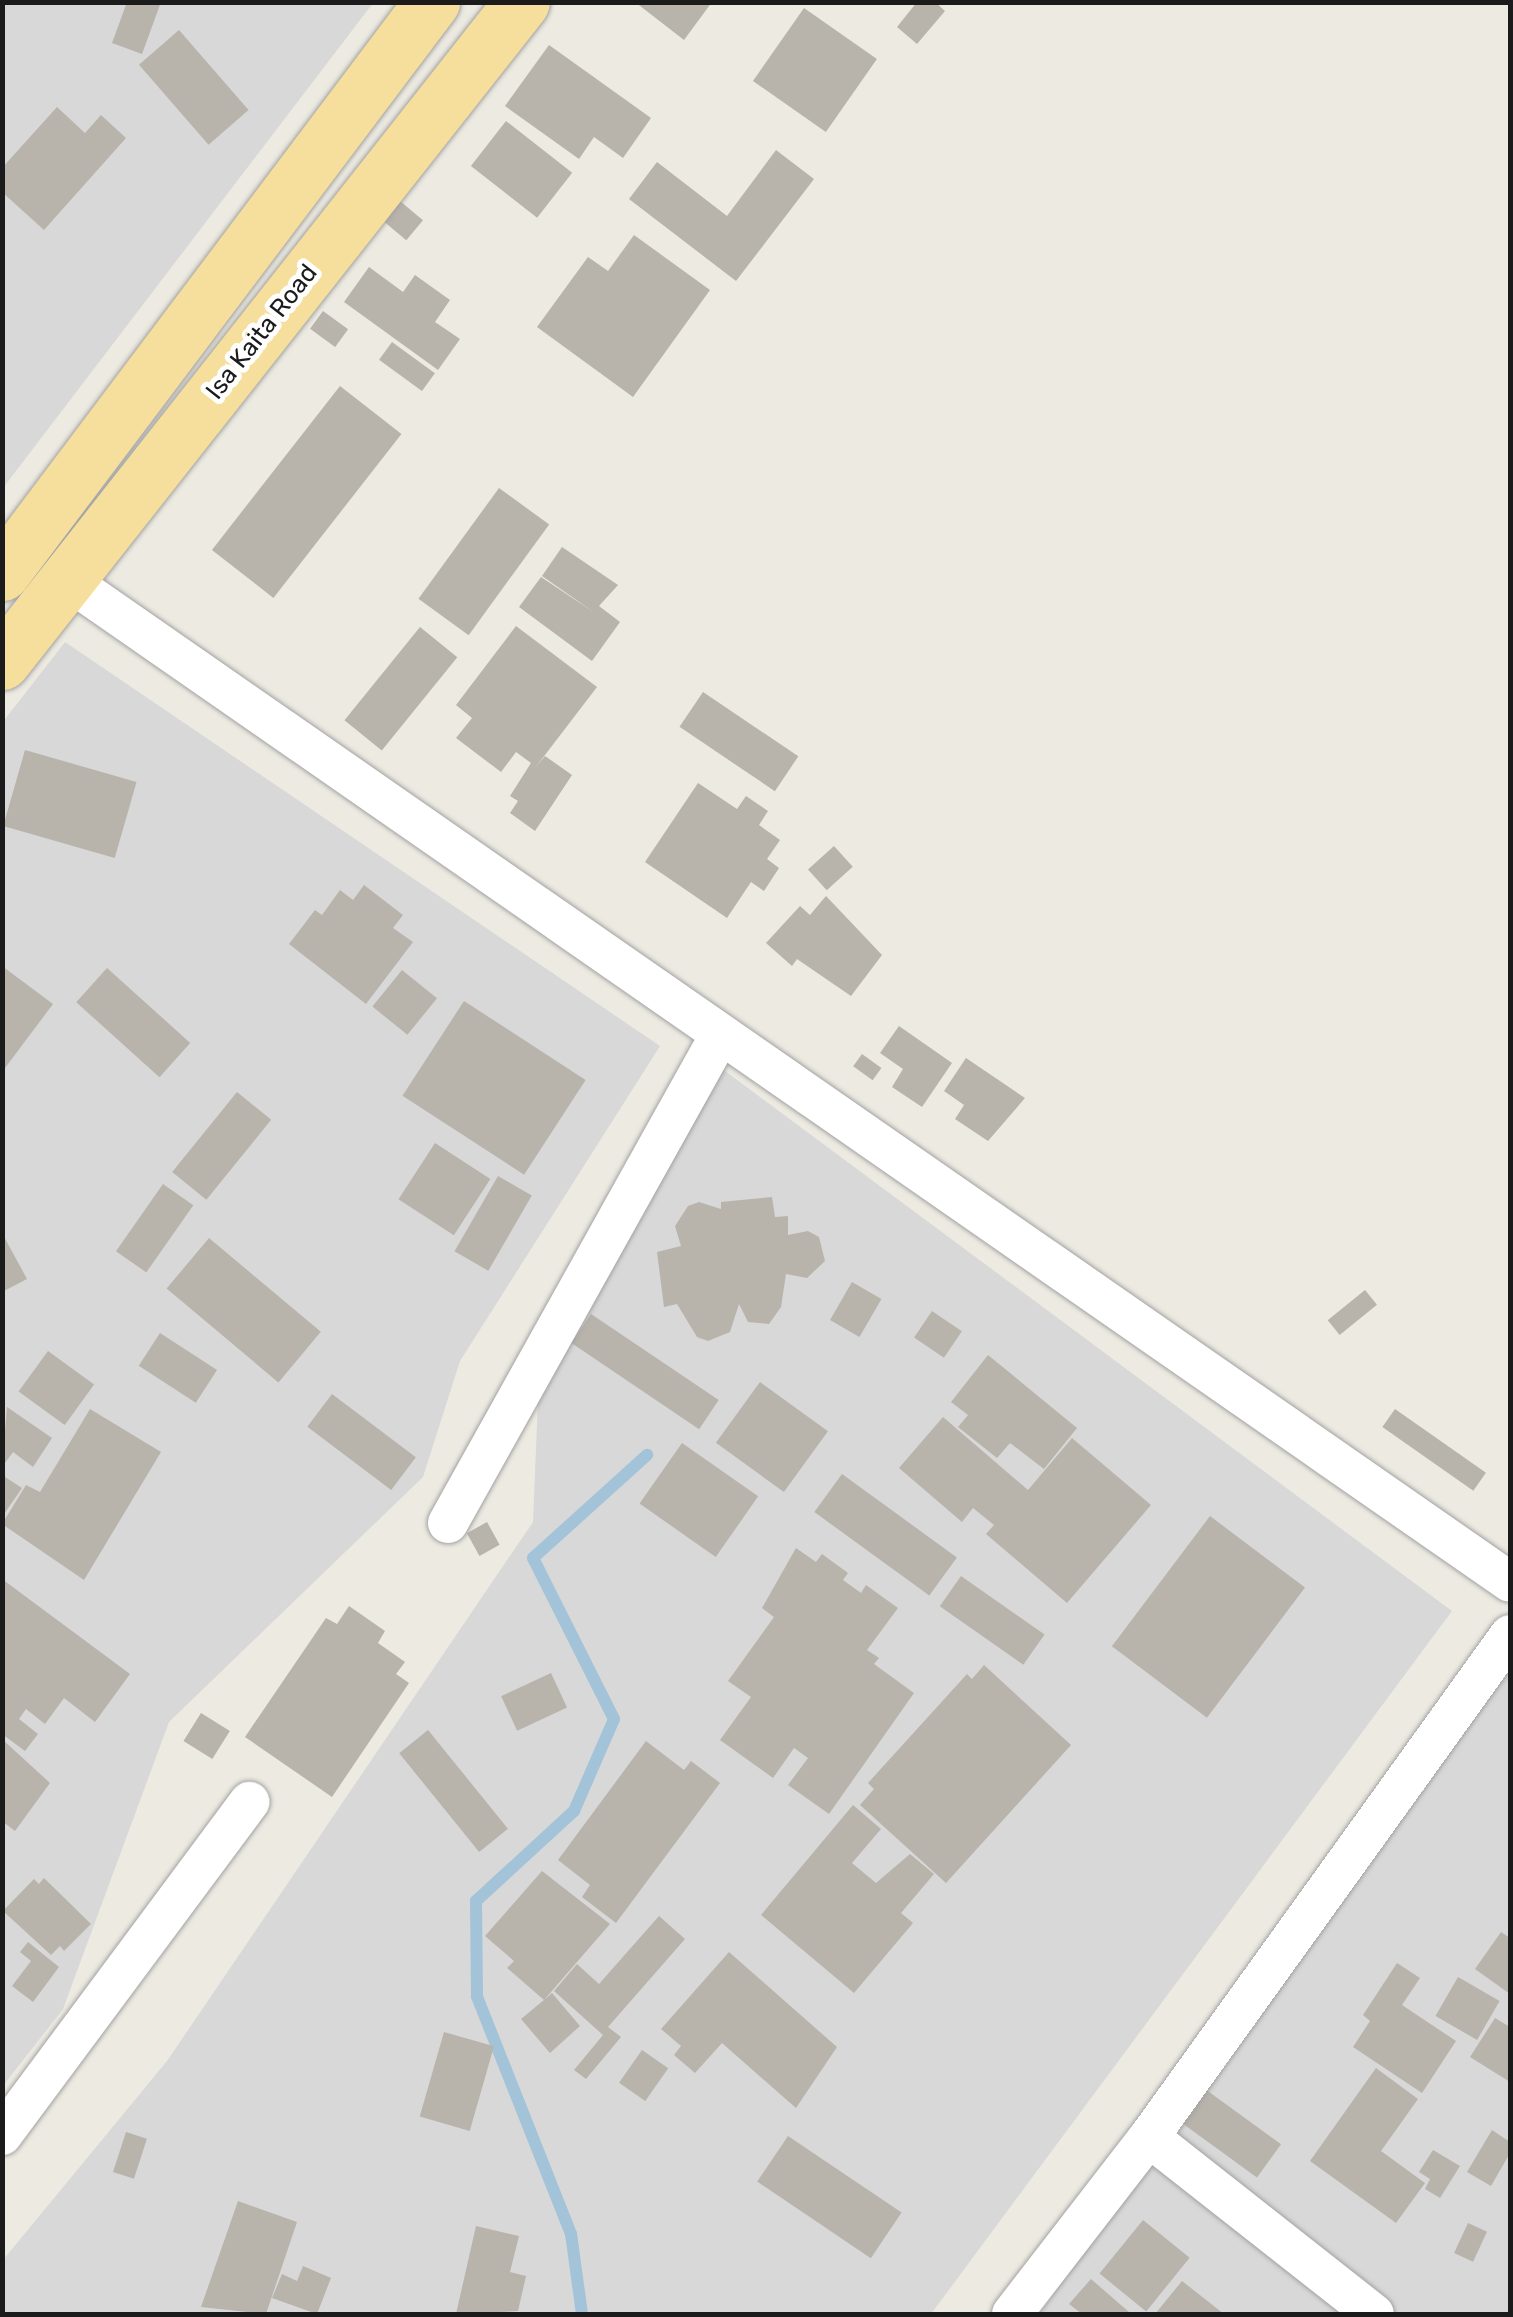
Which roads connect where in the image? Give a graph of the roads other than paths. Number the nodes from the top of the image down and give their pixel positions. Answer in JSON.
{"nodes":[{"id":1,"x":432,"y":2,"type":"edge"},
{"id":2,"x":522,"y":2,"type":"edge"},
{"id":3,"x":2,"y":573,"type":"edge"},
{"id":4,"x":66,"y":579,"type":"junction"},
{"id":5,"x":2,"y":662,"type":"edge"},
{"id":6,"x":720,"y":1037,"type":"junction"},
{"id":7,"x":448,"y":1523,"type":"dead end"},
{"id":8,"x":1510,"y":1582,"type":"edge"},
{"id":9,"x":1510,"y":1634,"type":"edge"},
{"id":10,"x":249,"y":1802,"type":"dead end"},
{"id":11,"x":2,"y":2135,"type":"edge"},
{"id":12,"x":1149,"y":2137,"type":"junction"},
{"id":13,"x":1012,"y":2314,"type":"edge"},
{"id":14,"x":1374,"y":2314,"type":"edge"}],
"edges":[{"from":1,"to":3,"type":"main road"},
{"from":2,"to":4,"type":"main road","name":"Isa Kaita Road"},
{"from":4,"to":5,"type":"main road","name":"Isa Kaita Road"},
{"from":4,"to":6,"type":"street"},
{"from":6,"to":7,"type":"street"},
{"from":6,"to":8,"type":"street"},
{"from":9,"to":12,"type":"street"},
{"from":10,"to":11,"type":"street"},
{"from":12,"to":13,"type":"street"},
{"from":12,"to":14,"type":"street"}]}
